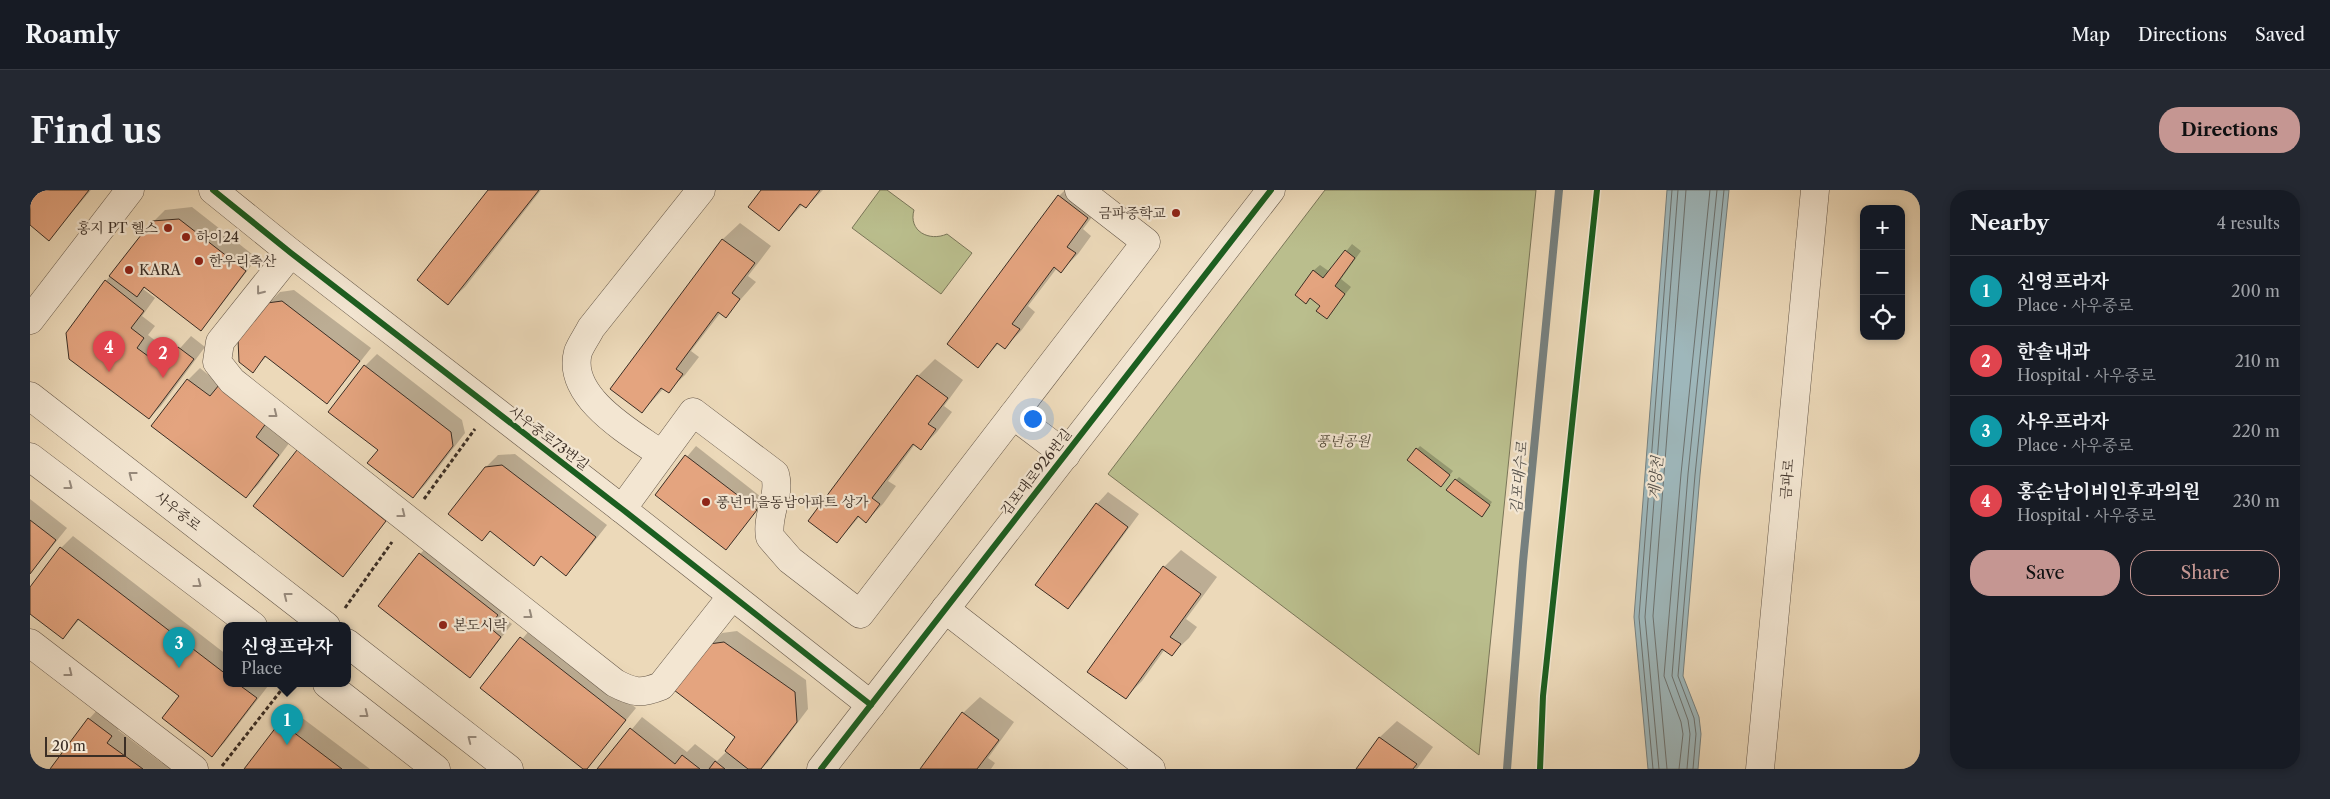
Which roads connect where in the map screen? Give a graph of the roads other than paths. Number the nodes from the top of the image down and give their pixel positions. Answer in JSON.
{"nodes":[{"id":1,"x":130,"y":190,"type":"edge"},
{"id":2,"x":213,"y":190,"type":"edge"},
{"id":3,"x":701,"y":190,"type":"edge"},
{"id":4,"x":1079,"y":190,"type":"edge"},
{"id":5,"x":1271,"y":190,"type":"edge"},
{"id":6,"x":1815,"y":190,"type":"edge"},
{"id":7,"x":290,"y":253,"type":"junction"},
{"id":8,"x":30,"y":320,"type":"edge"},
{"id":9,"x":30,"y":396,"type":"edge"},
{"id":10,"x":1013,"y":415,"type":"junction"},
{"id":11,"x":661,"y":454,"type":"junction"},
{"id":12,"x":1066,"y":455,"type":"junction"},
{"id":13,"x":30,"y":456,"type":"edge"},
{"id":14,"x":622,"y":509,"type":"junction"},
{"id":15,"x":732,"y":596,"type":"junction"},
{"id":16,"x":945,"y":609,"type":"junction"},
{"id":17,"x":248,"y":622,"type":"edge"},
{"id":18,"x":321,"y":622,"type":"edge"},
{"id":19,"x":30,"y":643,"type":"edge"},
{"id":20,"x":351,"y":646,"type":"edge"},
{"id":21,"x":331,"y":687,"type":"edge"},
{"id":22,"x":871,"y":705,"type":"junction"},
{"id":23,"x":194,"y":769,"type":"edge"},
{"id":24,"x":436,"y":769,"type":"edge"},
{"id":25,"x":509,"y":769,"type":"edge"},
{"id":26,"x":821,"y":769,"type":"edge"},
{"id":27,"x":1151,"y":769,"type":"edge"},
{"id":28,"x":1760,"y":769,"type":"edge"}],
"edges":[{"from":1,"to":8,"type":"street"},
{"from":2,"to":7,"type":"street","name":"사우중로73번길"},
{"from":3,"to":11,"type":"street"},
{"from":4,"to":10,"type":"street"},
{"from":5,"to":12,"type":"street","name":"김포대로926번길"},
{"from":6,"to":28,"type":"street","name":"금파로"},
{"from":7,"to":14,"type":"street","name":"사우중로73번길"},
{"from":7,"to":15,"type":"street","one_way":true},
{"from":18,"to":9,"type":"street","name":"사우중로","one_way":true},
{"from":10,"to":11,"type":"street"},
{"from":10,"to":12,"type":"street"},
{"from":11,"to":14,"type":"street"},
{"from":12,"to":16,"type":"street","name":"김포대로926번길"},
{"from":13,"to":17,"type":"street","one_way":true},
{"from":14,"to":15,"type":"street","name":"사우중로73번길"},
{"from":15,"to":22,"type":"street","name":"사우중로73번길"},
{"from":16,"to":22,"type":"street","name":"김포대로926번길"},
{"from":16,"to":27,"type":"street"},
{"from":19,"to":23,"type":"street","one_way":true},
{"from":25,"to":20,"type":"street","one_way":true},
{"from":21,"to":24,"type":"street","one_way":true},
{"from":22,"to":26,"type":"street","name":"김포대로926번길"}]}
